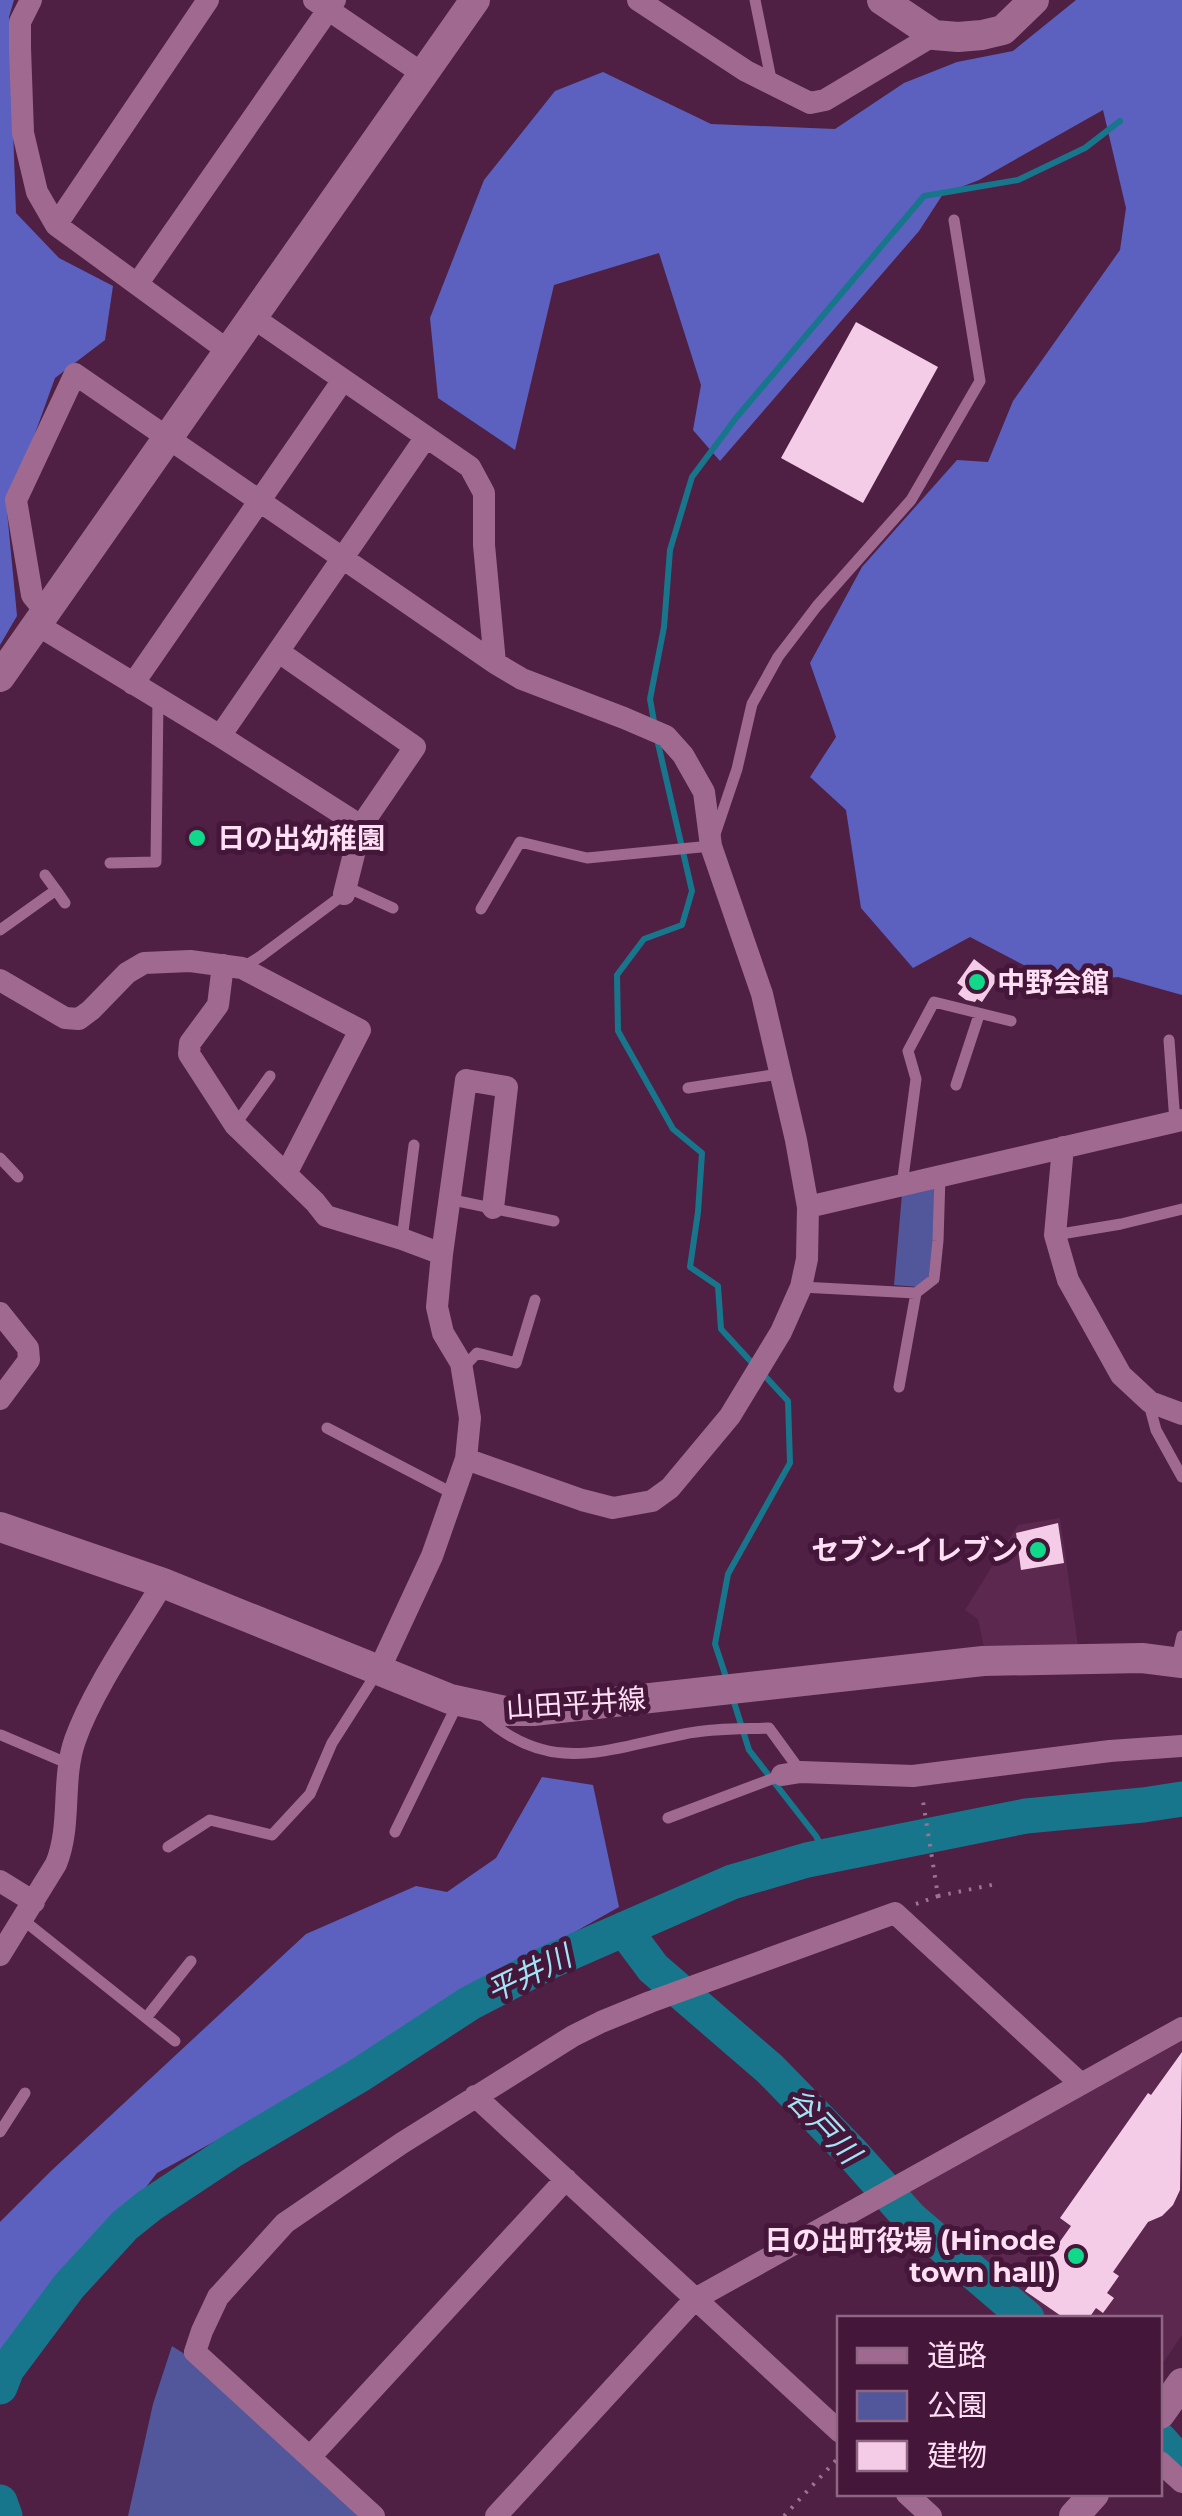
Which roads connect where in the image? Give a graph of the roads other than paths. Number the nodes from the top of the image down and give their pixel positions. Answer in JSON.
{"nodes":[{"id":1,"x":31,"y":0,"type":"edge"},
{"id":2,"x":208,"y":0,"type":"edge"},
{"id":3,"x":474,"y":0,"type":"edge"},
{"id":4,"x":638,"y":0,"type":"edge"},
{"id":5,"x":755,"y":0,"type":"edge"},
{"id":6,"x":882,"y":0,"type":"edge"},
{"id":7,"x":1034,"y":0,"type":"edge"},
{"id":8,"x":326,"y":3,"type":"edge"},
{"id":9,"x":934,"y":35,"type":"junction"},
{"id":10,"x":423,"y":74,"type":"junction"},
{"id":11,"x":772,"y":84,"type":"junction"},
{"id":12,"x":954,"y":220,"type":"dead end"},
{"id":13,"x":56,"y":224,"type":"junction"},
{"id":14,"x":138,"y":283,"type":"junction"},
{"id":15,"x":252,"y":316,"type":"junction"},
{"id":16,"x":227,"y":350,"type":"junction"},
{"id":17,"x":343,"y":380,"type":"junction"},
{"id":18,"x":426,"y":437,"type":"junction"},
{"id":19,"x":166,"y":438,"type":"junction"},
{"id":20,"x":259,"y":502,"type":"junction"},
{"id":21,"x":343,"y":558,"type":"junction"},
{"id":22,"x":40,"y":618,"type":"junction"},
{"id":23,"x":278,"y":652,"type":"junction"},
{"id":24,"x":495,"y":663,"type":"junction"},
{"id":25,"x":0,"y":677,"type":"edge"},
{"id":26,"x":133,"y":684,"type":"junction"},
{"id":27,"x":158,"y":699,"type":"junction"},
{"id":28,"x":220,"y":736,"type":"junction"},
{"id":29,"x":361,"y":826,"type":"junction"},
{"id":30,"x":711,"y":846,"type":"junction"},
{"id":31,"x":110,"y":863,"type":"dead end"},
{"id":32,"x":45,"y":875,"type":"dead end"},
{"id":33,"x":56,"y":890,"type":"junction"},
{"id":34,"x":344,"y":894,"type":"junction"},
{"id":35,"x":65,"y":903,"type":"dead end"},
{"id":36,"x":393,"y":908,"type":"dead end"},
{"id":37,"x":481,"y":909,"type":"dead end"},
{"id":38,"x":0,"y":930,"type":"edge"},
{"id":39,"x":232,"y":966,"type":"junction"},
{"id":40,"x":0,"y":980,"type":"edge"},
{"id":41,"x":979,"y":1015,"type":"junction"},
{"id":42,"x":1011,"y":1022,"type":"dead end"},
{"id":43,"x":1169,"y":1040,"type":"dead end"},
{"id":44,"x":780,"y":1074,"type":"junction"},
{"id":45,"x":270,"y":1076,"type":"dead end"},
{"id":46,"x":956,"y":1085,"type":"dead end"},
{"id":47,"x":688,"y":1088,"type":"dead end"},
{"id":48,"x":1179,"y":1121,"type":"edge"},
{"id":49,"x":235,"y":1125,"type":"junction"},
{"id":50,"x":414,"y":1144,"type":"dead end"},
{"id":51,"x":1064,"y":1147,"type":"junction"},
{"id":52,"x":0,"y":1158,"type":"edge"},
{"id":53,"x":286,"y":1174,"type":"junction"},
{"id":54,"x":940,"y":1176,"type":"junction"},
{"id":55,"x":18,"y":1177,"type":"dead end"},
{"id":56,"x":902,"y":1185,"type":"junction"},
{"id":57,"x":448,"y":1199,"type":"junction"},
{"id":58,"x":808,"y":1207,"type":"junction"},
{"id":59,"x":493,"y":1208,"type":"junction"},
{"id":60,"x":1182,"y":1209,"type":"edge"},
{"id":61,"x":554,"y":1222,"type":"dead end"},
{"id":62,"x":1055,"y":1236,"type":"junction"},
{"id":63,"x":402,"y":1238,"type":"junction"},
{"id":64,"x":442,"y":1254,"type":"junction"},
{"id":65,"x":800,"y":1287,"type":"junction"},
{"id":66,"x":916,"y":1293,"type":"junction"},
{"id":67,"x":536,"y":1300,"type":"dead end"},
{"id":68,"x":0,"y":1314,"type":"edge"},
{"id":69,"x":462,"y":1369,"type":"junction"},
{"id":70,"x":900,"y":1387,"type":"dead end"},
{"id":71,"x":0,"y":1399,"type":"edge"},
{"id":72,"x":1148,"y":1399,"type":"junction"},
{"id":73,"x":1182,"y":1414,"type":"edge"},
{"id":74,"x":327,"y":1428,"type":"dead end"},
{"id":75,"x":466,"y":1460,"type":"junction"},
{"id":76,"x":1182,"y":1477,"type":"edge"},
{"id":77,"x":454,"y":1494,"type":"junction"},
{"id":78,"x":0,"y":1527,"type":"edge"},
{"id":79,"x":163,"y":1582,"type":"junction"},
{"id":80,"x":1180,"y":1654,"type":"edge"},
{"id":81,"x":378,"y":1670,"type":"junction"},
{"id":82,"x":465,"y":1703,"type":"junction"},
{"id":83,"x":1,"y":1735,"type":"edge"},
{"id":84,"x":1182,"y":1746,"type":"edge"},
{"id":85,"x":69,"y":1764,"type":"junction"},
{"id":86,"x":792,"y":1773,"type":"junction"},
{"id":87,"x":668,"y":1818,"type":"dead end"},
{"id":88,"x":395,"y":1832,"type":"dead end"},
{"id":89,"x":168,"y":1847,"type":"dead end"},
{"id":90,"x":0,"y":1881,"type":"edge"},
{"id":91,"x":28,"y":1911,"type":"junction"},
{"id":92,"x":0,"y":1955,"type":"edge"},
{"id":93,"x":190,"y":1961,"type":"dead end"},
{"id":94,"x":146,"y":2018,"type":"junction"},
{"id":95,"x":1182,"y":2028,"type":"edge"},
{"id":96,"x":175,"y":2041,"type":"dead end"},
{"id":97,"x":1081,"y":2084,"type":"junction"},
{"id":98,"x":25,"y":2092,"type":"dead end"},
{"id":99,"x":475,"y":2096,"type":"junction"},
{"id":100,"x":0,"y":2132,"type":"edge"},
{"id":101,"x":566,"y":2180,"type":"junction"},
{"id":102,"x":695,"y":2299,"type":"junction"},
{"id":103,"x":1182,"y":2383,"type":"edge"},
{"id":104,"x":1162,"y":2411,"type":"edge"},
{"id":105,"x":837,"y":2429,"type":"edge"},
{"id":106,"x":310,"y":2457,"type":"junction"},
{"id":107,"x":1162,"y":2464,"type":"edge"},
{"id":108,"x":1182,"y":2482,"type":"edge"},
{"id":109,"x":909,"y":2496,"type":"edge"},
{"id":110,"x":1092,"y":2496,"type":"edge"},
{"id":111,"x":374,"y":2516,"type":"edge"},
{"id":112,"x":496,"y":2516,"type":"edge"},
{"id":113,"x":931,"y":2516,"type":"edge"},
{"id":114,"x":1074,"y":2516,"type":"edge"}],
"edges":[{"from":1,"to":13,"type":"street"},
{"from":2,"to":13,"type":"street"},
{"from":3,"to":10,"type":"main road"},
{"from":4,"to":11,"type":"street"},
{"from":5,"to":11,"type":"lane"},
{"from":6,"to":9,"type":"main road"},
{"from":7,"to":9,"type":"main road"},
{"from":8,"to":10,"type":"street"},
{"from":8,"to":14,"type":"street"},
{"from":9,"to":11,"type":"street"},
{"from":10,"to":15,"type":"main road"},
{"from":12,"to":30,"type":"lane"},
{"from":13,"to":14,"type":"street"},
{"from":14,"to":16,"type":"street"},
{"from":15,"to":16,"type":"main road"},
{"from":15,"to":17,"type":"street"},
{"from":16,"to":19,"type":"main road"},
{"from":17,"to":18,"type":"street"},
{"from":17,"to":20,"type":"street"},
{"from":18,"to":21,"type":"street"},
{"from":18,"to":24,"type":"street"},
{"from":19,"to":20,"type":"street"},
{"from":19,"to":22,"type":"main road"},
{"from":19,"to":22,"type":"street"},
{"from":20,"to":21,"type":"street"},
{"from":20,"to":26,"type":"street"},
{"from":21,"to":23,"type":"street"},
{"from":21,"to":24,"type":"street"},
{"from":22,"to":25,"type":"main road"},
{"from":22,"to":26,"type":"street"},
{"from":23,"to":28,"type":"street"},
{"from":23,"to":29,"type":"street"},
{"from":24,"to":30,"type":"street"},
{"from":26,"to":27,"type":"street"},
{"from":27,"to":28,"type":"street"},
{"from":27,"to":31,"type":"lane"},
{"from":28,"to":29,"type":"street"},
{"from":29,"to":34,"type":"street"},
{"from":30,"to":37,"type":"lane"},
{"from":30,"to":44,"type":"street"},
{"from":32,"to":33,"type":"lane"},
{"from":33,"to":35,"type":"lane"},
{"from":33,"to":38,"type":"lane"},
{"from":34,"to":36,"type":"lane"},
{"from":34,"to":39,"type":"lane"},
{"from":39,"to":40,"type":"street"},
{"from":39,"to":49,"type":"street"},
{"from":39,"to":53,"type":"street"},
{"from":41,"to":42,"type":"lane"},
{"from":41,"to":46,"type":"lane"},
{"from":41,"to":56,"type":"lane"},
{"from":43,"to":48,"type":"lane"},
{"from":44,"to":47,"type":"lane"},
{"from":44,"to":58,"type":"street"},
{"from":45,"to":49,"type":"lane"},
{"from":48,"to":51,"type":"street"},
{"from":49,"to":53,"type":"street"},
{"from":50,"to":63,"type":"lane"},
{"from":51,"to":54,"type":"street"},
{"from":51,"to":62,"type":"street"},
{"from":52,"to":55,"type":"lane"},
{"from":53,"to":63,"type":"street"},
{"from":54,"to":56,"type":"street"},
{"from":54,"to":66,"type":"lane"},
{"from":56,"to":58,"type":"street"},
{"from":57,"to":59,"type":"lane"},
{"from":57,"to":59,"type":"street"},
{"from":57,"to":64,"type":"street"},
{"from":58,"to":65,"type":"street"},
{"from":59,"to":61,"type":"lane"},
{"from":60,"to":62,"type":"lane"},
{"from":62,"to":72,"type":"street"},
{"from":63,"to":64,"type":"street"},
{"from":64,"to":69,"type":"street"},
{"from":65,"to":66,"type":"lane"},
{"from":65,"to":75,"type":"street"},
{"from":66,"to":70,"type":"lane"},
{"from":67,"to":69,"type":"lane"},
{"from":68,"to":71,"type":"street"},
{"from":69,"to":75,"type":"street"},
{"from":72,"to":73,"type":"street"},
{"from":72,"to":76,"type":"lane"},
{"from":74,"to":77,"type":"lane"},
{"from":75,"to":77,"type":"street"},
{"from":77,"to":81,"type":"street"},
{"from":78,"to":79,"type":"main road","name":"山田平井線"},
{"from":79,"to":81,"type":"main road","name":"山田平井線"},
{"from":79,"to":85,"type":"street"},
{"from":80,"to":82,"type":"main road","name":"山田平井線"},
{"from":81,"to":82,"type":"main road","name":"山田平井線"},
{"from":81,"to":89,"type":"lane"},
{"from":82,"to":86,"type":"lane"},
{"from":82,"to":88,"type":"lane"},
{"from":83,"to":85,"type":"lane"},
{"from":84,"to":86,"type":"street"},
{"from":85,"to":91,"type":"street"},
{"from":86,"to":87,"type":"lane"},
{"from":90,"to":91,"type":"street"},
{"from":91,"to":92,"type":"street"},
{"from":91,"to":94,"type":"lane"},
{"from":93,"to":94,"type":"lane"},
{"from":94,"to":96,"type":"lane"},
{"from":95,"to":97,"type":"street"},
{"from":97,"to":99,"type":"street"},
{"from":97,"to":102,"type":"street"},
{"from":98,"to":100,"type":"lane"},
{"from":99,"to":101,"type":"street"},
{"from":99,"to":106,"type":"street"},
{"from":101,"to":102,"type":"street"},
{"from":101,"to":106,"type":"street"},
{"from":102,"to":105,"type":"street"},
{"from":102,"to":112,"type":"street"},
{"from":103,"to":104,"type":"main road"},
{"from":106,"to":111,"type":"street"},
{"from":107,"to":108,"type":"street"},
{"from":109,"to":113,"type":"street"},
{"from":110,"to":114,"type":"main road"}]}
